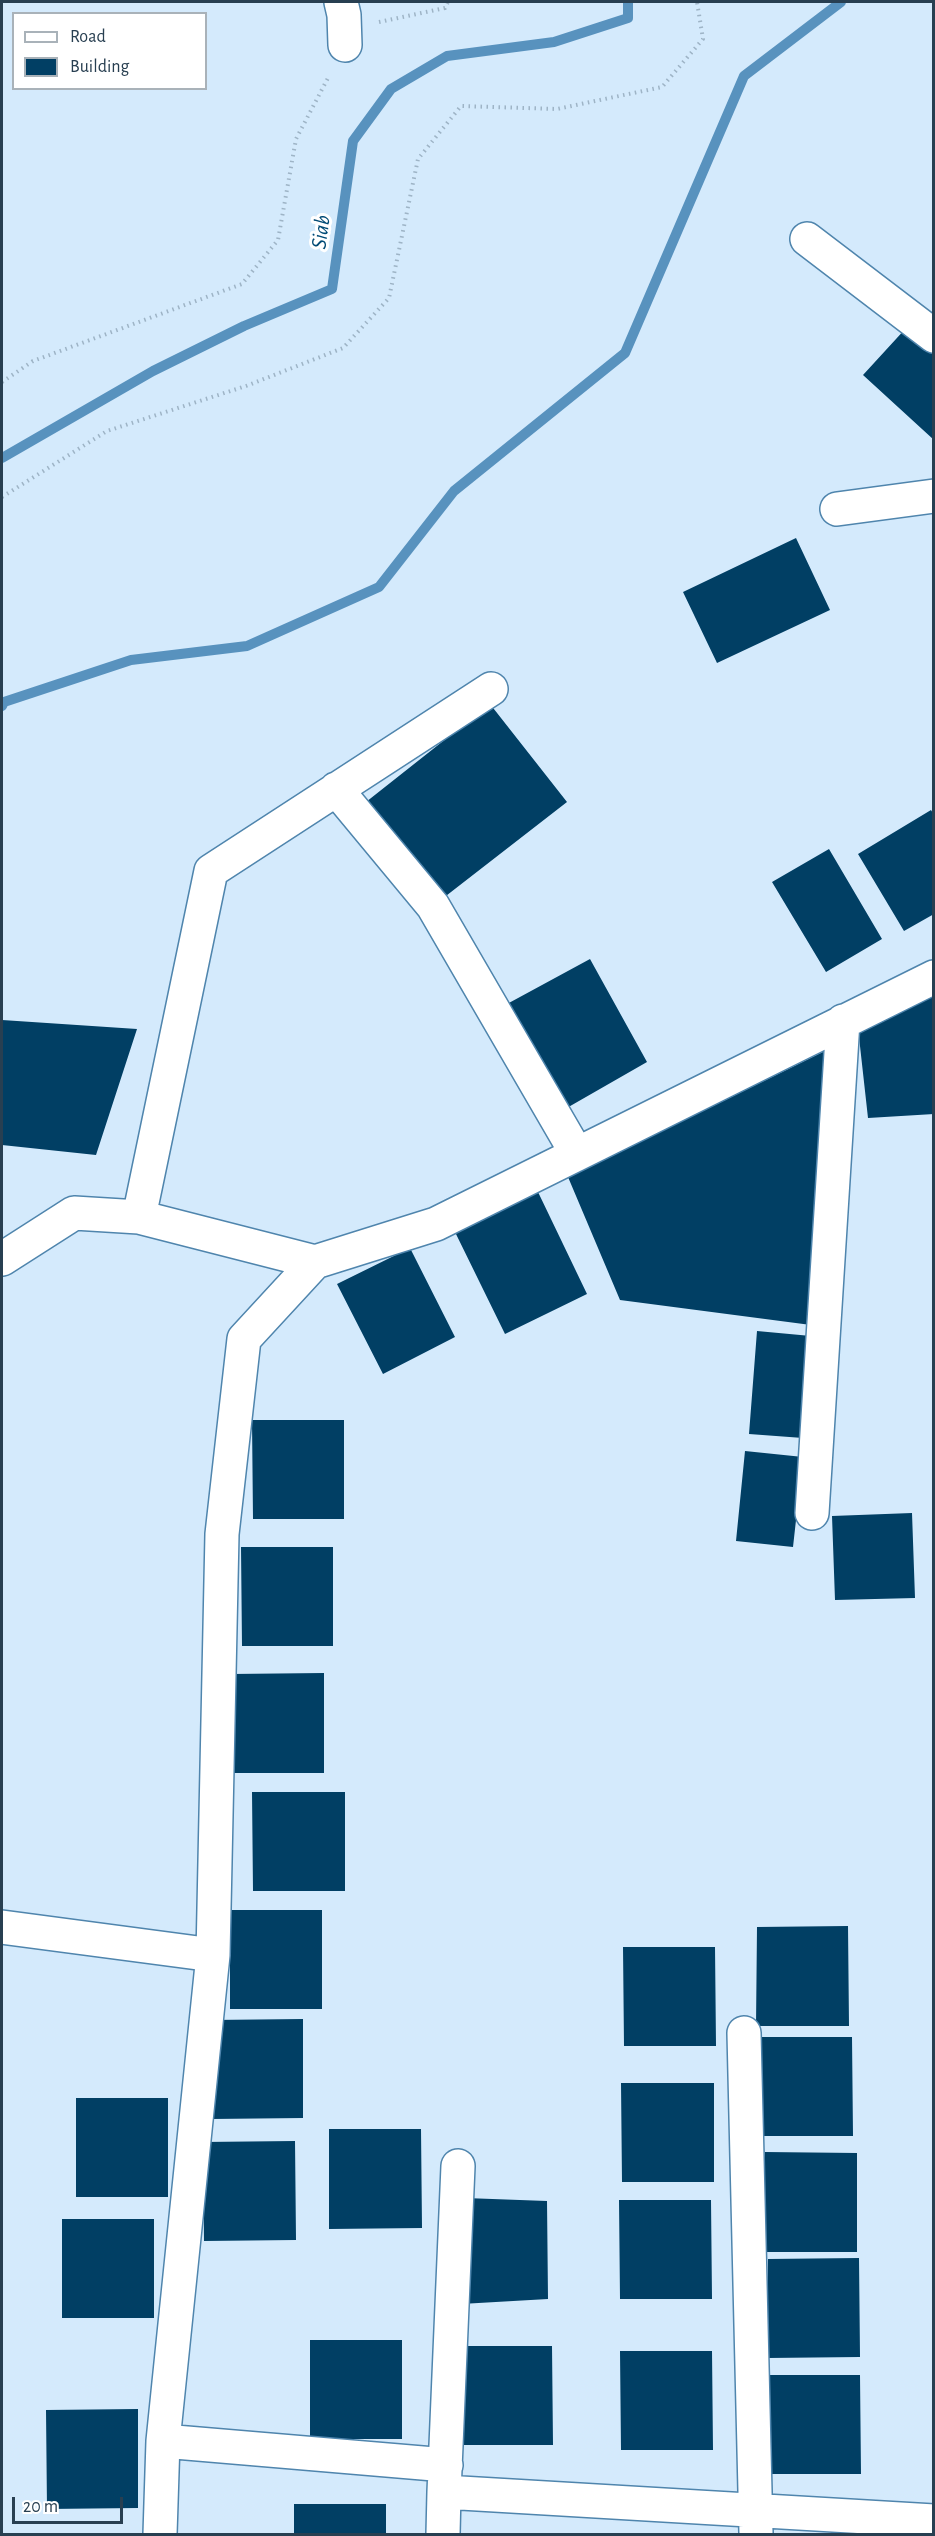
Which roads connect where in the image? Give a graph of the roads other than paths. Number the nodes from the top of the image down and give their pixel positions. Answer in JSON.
{"nodes":[{"id":1,"x":341,"y":2,"type":"edge"},
{"id":2,"x":345,"y":45,"type":"road end"},
{"id":3,"x":807,"y":239,"type":"dead end"},
{"id":4,"x":933,"y":336,"type":"edge"},
{"id":5,"x":933,"y":496,"type":"edge"},
{"id":6,"x":837,"y":509,"type":"dead end"},
{"id":7,"x":491,"y":689,"type":"dead end"},
{"id":8,"x":336,"y":789,"type":"junction"},
{"id":9,"x":933,"y":977,"type":"edge"},
{"id":10,"x":843,"y":1021,"type":"junction"},
{"id":11,"x":577,"y":1154,"type":"junction"},
{"id":12,"x":139,"y":1216,"type":"junction"},
{"id":13,"x":2,"y":1259,"type":"edge"},
{"id":14,"x":315,"y":1262,"type":"junction"},
{"id":15,"x":812,"y":1513,"type":"dead end"},
{"id":16,"x":2,"y":1927,"type":"edge"},
{"id":17,"x":213,"y":1955,"type":"junction"},
{"id":18,"x":744,"y":2032,"type":"dead end"},
{"id":19,"x":458,"y":2166,"type":"dead end"},
{"id":20,"x":163,"y":2441,"type":"junction"},
{"id":21,"x":445,"y":2478,"type":"junction"},
{"id":22,"x":933,"y":2521,"type":"edge"},
{"id":23,"x":756,"y":2523,"type":"edge"},
{"id":24,"x":160,"y":2535,"type":"edge"},
{"id":25,"x":443,"y":2535,"type":"edge"}],
"edges":[{"from":1,"to":2,"type":"street"},
{"from":3,"to":4,"type":"street"},
{"from":5,"to":6,"type":"street"},
{"from":7,"to":8,"type":"street"},
{"from":8,"to":11,"type":"street"},
{"from":8,"to":12,"type":"street"},
{"from":9,"to":10,"type":"street"},
{"from":10,"to":11,"type":"street"},
{"from":10,"to":15,"type":"street"},
{"from":11,"to":14,"type":"street"},
{"from":12,"to":13,"type":"street"},
{"from":12,"to":14,"type":"street"},
{"from":14,"to":17,"type":"street"},
{"from":16,"to":17,"type":"street"},
{"from":17,"to":20,"type":"street"},
{"from":18,"to":23,"type":"street"},
{"from":19,"to":21,"type":"street"},
{"from":20,"to":21,"type":"street"},
{"from":20,"to":24,"type":"street"},
{"from":21,"to":23,"type":"street"},
{"from":21,"to":25,"type":"street"},
{"from":22,"to":23,"type":"street"}]}
